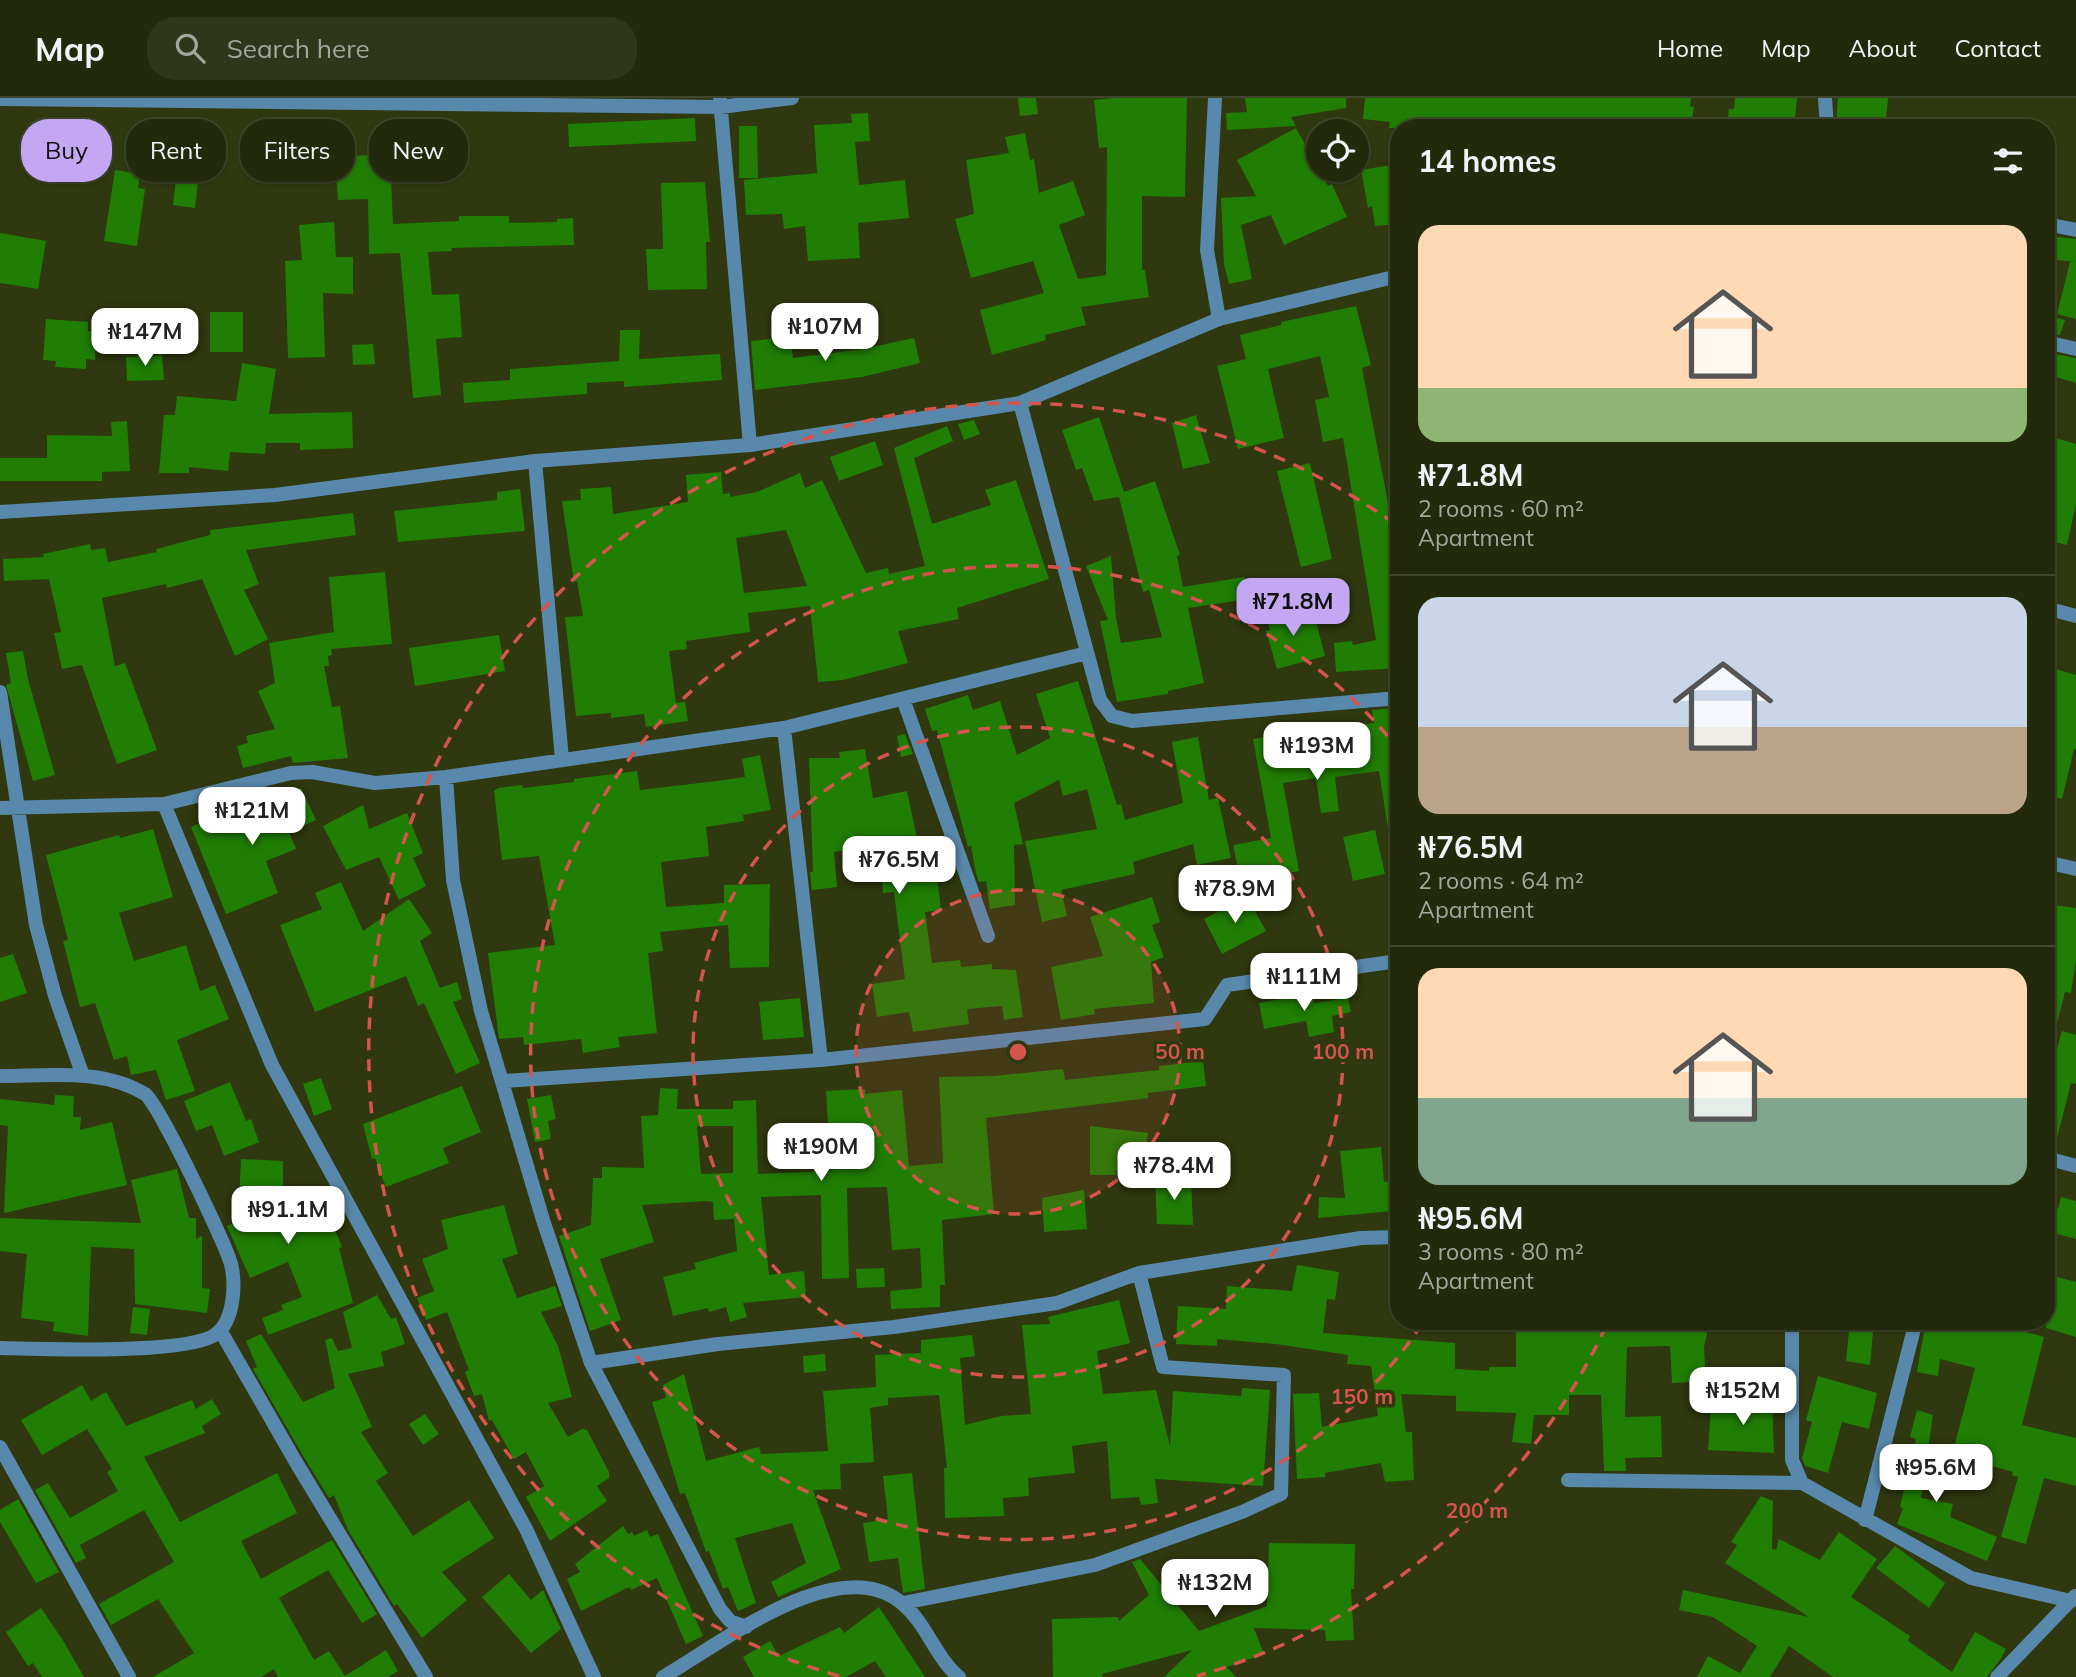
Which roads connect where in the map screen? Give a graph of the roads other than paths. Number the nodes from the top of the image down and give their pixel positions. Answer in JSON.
{"nodes":[{"id":1,"x":792,"y":98,"type":"edge"},
{"id":2,"x":1215,"y":98,"type":"edge"},
{"id":3,"x":1825,"y":98,"type":"edge"},
{"id":4,"x":0,"y":99,"type":"edge"},
{"id":5,"x":720,"y":102,"type":"edge"},
{"id":6,"x":1826,"y":119,"type":"edge"},
{"id":7,"x":2055,"y":226,"type":"edge"},
{"id":8,"x":2076,"y":230,"type":"edge"},
{"id":9,"x":1390,"y":278,"type":"edge"},
{"id":10,"x":1219,"y":318,"type":"junction"},
{"id":11,"x":2055,"y":344,"type":"edge"},
{"id":12,"x":2076,"y":349,"type":"edge"},
{"id":13,"x":1020,"y":403,"type":"junction"},
{"id":14,"x":750,"y":444,"type":"junction"},
{"id":15,"x":535,"y":461,"type":"junction"},
{"id":16,"x":0,"y":513,"type":"edge"},
{"id":17,"x":2055,"y":610,"type":"edge"},
{"id":18,"x":2076,"y":616,"type":"edge"},
{"id":19,"x":1087,"y":653,"type":"junction"},
{"id":20,"x":0,"y":692,"type":"edge"},
{"id":21,"x":903,"y":699,"type":"junction"},
{"id":22,"x":1390,"y":699,"type":"edge"},
{"id":23,"x":784,"y":728,"type":"junction"},
{"id":24,"x":562,"y":759,"type":"junction"},
{"id":25,"x":446,"y":777,"type":"junction"},
{"id":26,"x":164,"y":804,"type":"junction"},
{"id":27,"x":0,"y":808,"type":"edge"},
{"id":28,"x":17,"y":808,"type":"junction"},
{"id":29,"x":2055,"y":864,"type":"edge"},
{"id":30,"x":2076,"y":869,"type":"edge"},
{"id":31,"x":988,"y":936,"type":"dead end"},
{"id":32,"x":1390,"y":962,"type":"edge"},
{"id":33,"x":821,"y":1060,"type":"junction"},
{"id":34,"x":0,"y":1076,"type":"edge"},
{"id":35,"x":83,"y":1076,"type":"junction"},
{"id":36,"x":503,"y":1081,"type":"junction"},
{"id":37,"x":2055,"y":1160,"type":"edge"},
{"id":38,"x":2076,"y":1166,"type":"edge"},
{"id":39,"x":1390,"y":1237,"type":"edge"},
{"id":40,"x":1139,"y":1273,"type":"junction"},
{"id":41,"x":220,"y":1330,"type":"junction"},
{"id":42,"x":1792,"y":1330,"type":"edge"},
{"id":43,"x":1914,"y":1330,"type":"edge"},
{"id":44,"x":0,"y":1348,"type":"edge"},
{"id":45,"x":591,"y":1363,"type":"junction"},
{"id":46,"x":0,"y":1447,"type":"edge"},
{"id":47,"x":1568,"y":1480,"type":"dead end"},
{"id":48,"x":1802,"y":1483,"type":"junction"},
{"id":49,"x":1864,"y":1521,"type":"junction"},
{"id":50,"x":2074,"y":1598,"type":"edge"},
{"id":51,"x":903,"y":1603,"type":"junction"},
{"id":52,"x":746,"y":1627,"type":"junction"},
{"id":53,"x":957,"y":1676,"type":"edge"},
{"id":54,"x":129,"y":1677,"type":"edge"},
{"id":55,"x":426,"y":1677,"type":"edge"},
{"id":56,"x":594,"y":1677,"type":"edge"},
{"id":57,"x":663,"y":1677,"type":"edge"},
{"id":58,"x":1997,"y":1677,"type":"edge"}],
"edges":[{"from":1,"to":5,"type":"street"},
{"from":2,"to":10,"type":"street"},
{"from":3,"to":6,"type":"street"},
{"from":4,"to":5,"type":"street"},
{"from":5,"to":14,"type":"street"},
{"from":7,"to":8,"type":"street"},
{"from":9,"to":10,"type":"street"},
{"from":10,"to":13,"type":"street"},
{"from":11,"to":12,"type":"street"},
{"from":13,"to":14,"type":"street"},
{"from":13,"to":19,"type":"street"},
{"from":14,"to":15,"type":"street"},
{"from":15,"to":16,"type":"street"},
{"from":15,"to":24,"type":"street"},
{"from":17,"to":18,"type":"street"},
{"from":19,"to":21,"type":"street"},
{"from":19,"to":22,"type":"street"},
{"from":20,"to":28,"type":"street"},
{"from":21,"to":23,"type":"street"},
{"from":21,"to":31,"type":"street"},
{"from":23,"to":24,"type":"street"},
{"from":23,"to":33,"type":"street"},
{"from":24,"to":25,"type":"street"},
{"from":25,"to":26,"type":"street"},
{"from":25,"to":36,"type":"street"},
{"from":26,"to":28,"type":"street"},
{"from":26,"to":56,"type":"street"},
{"from":27,"to":28,"type":"street"},
{"from":28,"to":35,"type":"street"},
{"from":29,"to":30,"type":"street"},
{"from":32,"to":33,"type":"street"},
{"from":33,"to":36,"type":"street"},
{"from":34,"to":35,"type":"street"},
{"from":35,"to":41,"type":"street"},
{"from":36,"to":45,"type":"street"},
{"from":37,"to":38,"type":"street"},
{"from":39,"to":40,"type":"street"},
{"from":40,"to":45,"type":"street"},
{"from":40,"to":51,"type":"street"},
{"from":41,"to":44,"type":"street"},
{"from":41,"to":55,"type":"street"},
{"from":42,"to":48,"type":"street"},
{"from":43,"to":49,"type":"street"},
{"from":45,"to":52,"type":"street"},
{"from":46,"to":54,"type":"street"},
{"from":47,"to":48,"type":"street"},
{"from":48,"to":49,"type":"street"},
{"from":49,"to":50,"type":"street"},
{"from":50,"to":58,"type":"street"},
{"from":51,"to":52,"type":"street"},
{"from":51,"to":53,"type":"street"},
{"from":52,"to":57,"type":"street"}]}
